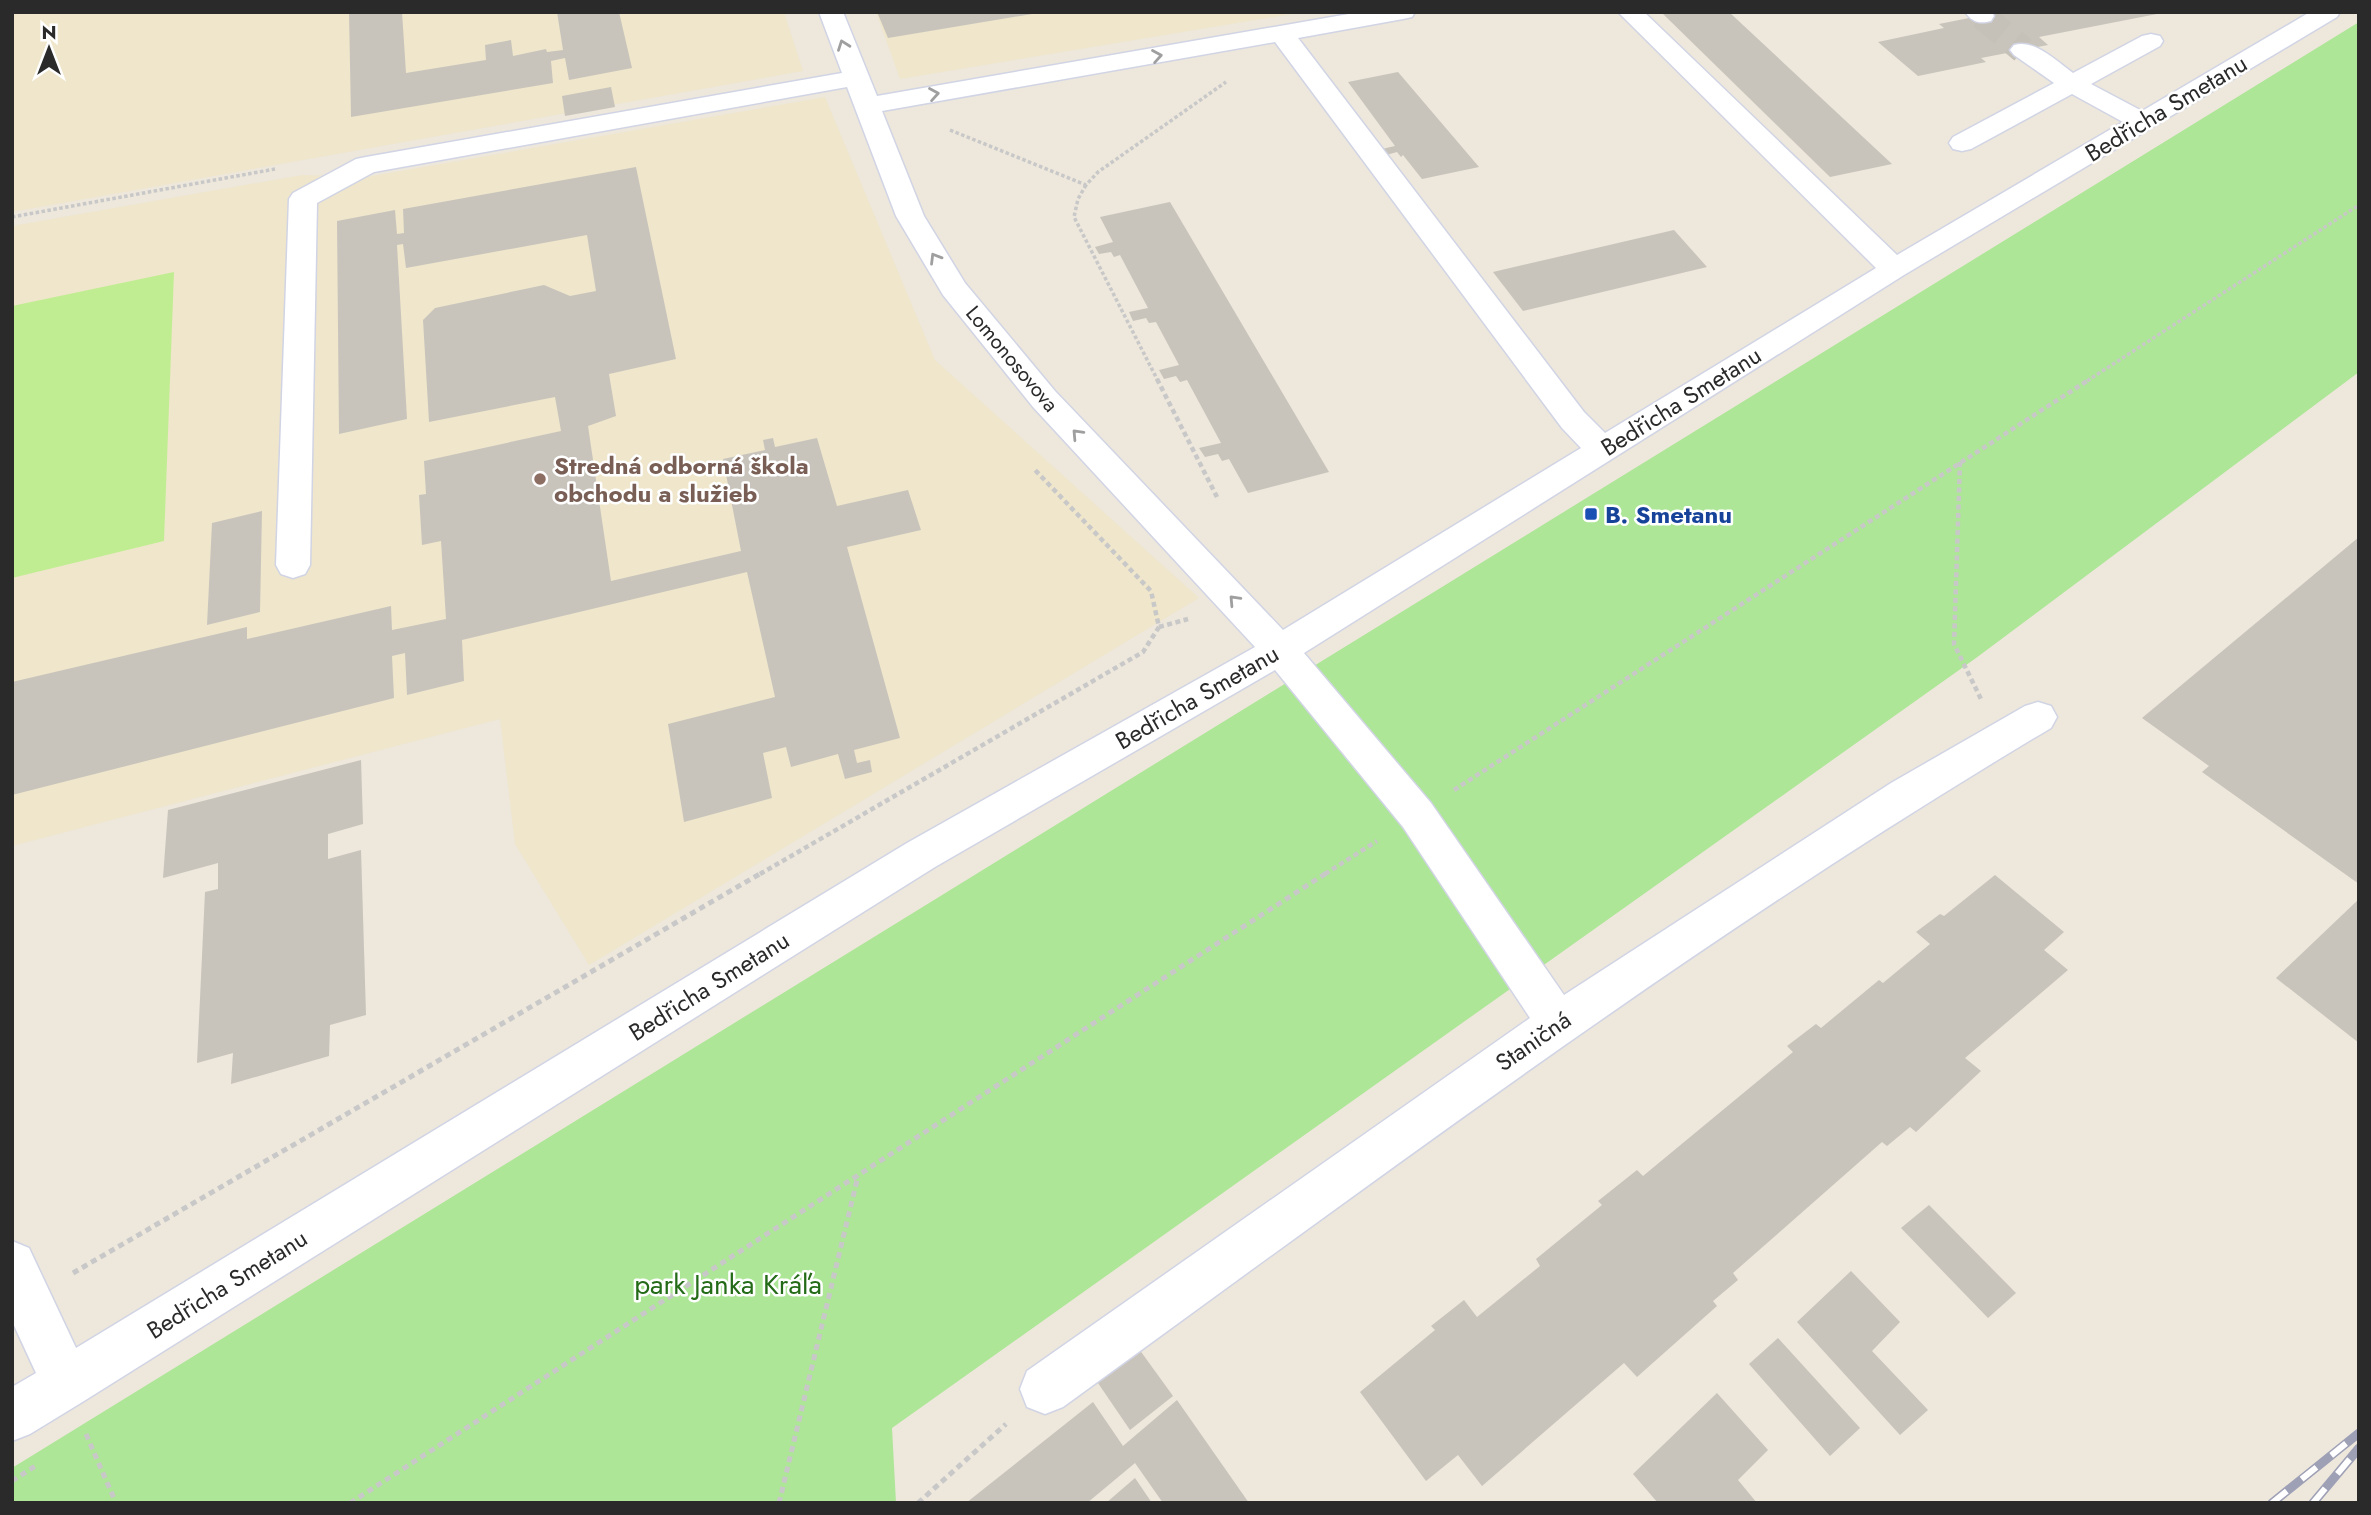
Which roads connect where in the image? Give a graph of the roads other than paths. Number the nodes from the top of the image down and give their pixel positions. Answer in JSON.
{"nodes":[{"id":1,"x":831,"y":12,"type":"edge"},
{"id":2,"x":1403,"y":12,"type":"edge"},
{"id":3,"x":1630,"y":12,"type":"edge"},
{"id":4,"x":2328,"y":12,"type":"edge"},
{"id":5,"x":1284,"y":37,"type":"junction"},
{"id":6,"x":2151,"y":41,"type":"dead end"},
{"id":7,"x":2022,"y":50,"type":"tunnel mouth"},
{"id":8,"x":2073,"y":84,"type":"junction"},
{"id":9,"x":869,"y":95,"type":"junction"},
{"id":10,"x":2143,"y":122,"type":"junction"},
{"id":11,"x":1962,"y":143,"type":"dead end"},
{"id":12,"x":1894,"y":269,"type":"junction"},
{"id":13,"x":1603,"y":450,"type":"junction"},
{"id":14,"x":293,"y":565,"type":"dead end"},
{"id":15,"x":1280,"y":650,"type":"junction"},
{"id":16,"x":2031,"y":721,"type":"road end"},
{"id":17,"x":1558,"y":1023,"type":"junction"},
{"id":18,"x":20,"y":1283,"type":"edge"},
{"id":19,"x":66,"y":1383,"type":"junction"},
{"id":20,"x":1045,"y":1389,"type":"road end"},
{"id":21,"x":12,"y":1416,"type":"edge"}],
"edges":[{"from":9,"to":1,"type":"street","name":"Lomonosovova","one_way":true},
{"from":2,"to":5,"type":"street"},
{"from":3,"to":12,"type":"street"},
{"from":4,"to":10,"type":"street","name":"Bedřicha Smetanu"},
{"from":9,"to":5,"type":"street","one_way":true},
{"from":5,"to":13,"type":"street"},
{"from":6,"to":8,"type":"street"},
{"from":7,"to":8,"type":"street"},
{"from":8,"to":10,"type":"street"},
{"from":8,"to":11,"type":"street"},
{"from":9,"to":14,"type":"street"},
{"from":15,"to":9,"type":"street","name":"Lomonosovova","one_way":true},
{"from":10,"to":12,"type":"street","name":"Bedřicha Smetanu"},
{"from":12,"to":13,"type":"street","name":"Bedřicha Smetanu"},
{"from":13,"to":15,"type":"street","name":"Bedřicha Smetanu"},
{"from":15,"to":17,"type":"street","name":"Lomonosovova"},
{"from":15,"to":19,"type":"street","name":"Bedřicha Smetanu"},
{"from":16,"to":17,"type":"street","name":"Staničná"},
{"from":17,"to":20,"type":"street","name":"Staničná"},
{"from":18,"to":19,"type":"street"},
{"from":19,"to":21,"type":"street","name":"Bedřicha Smetanu"}]}
